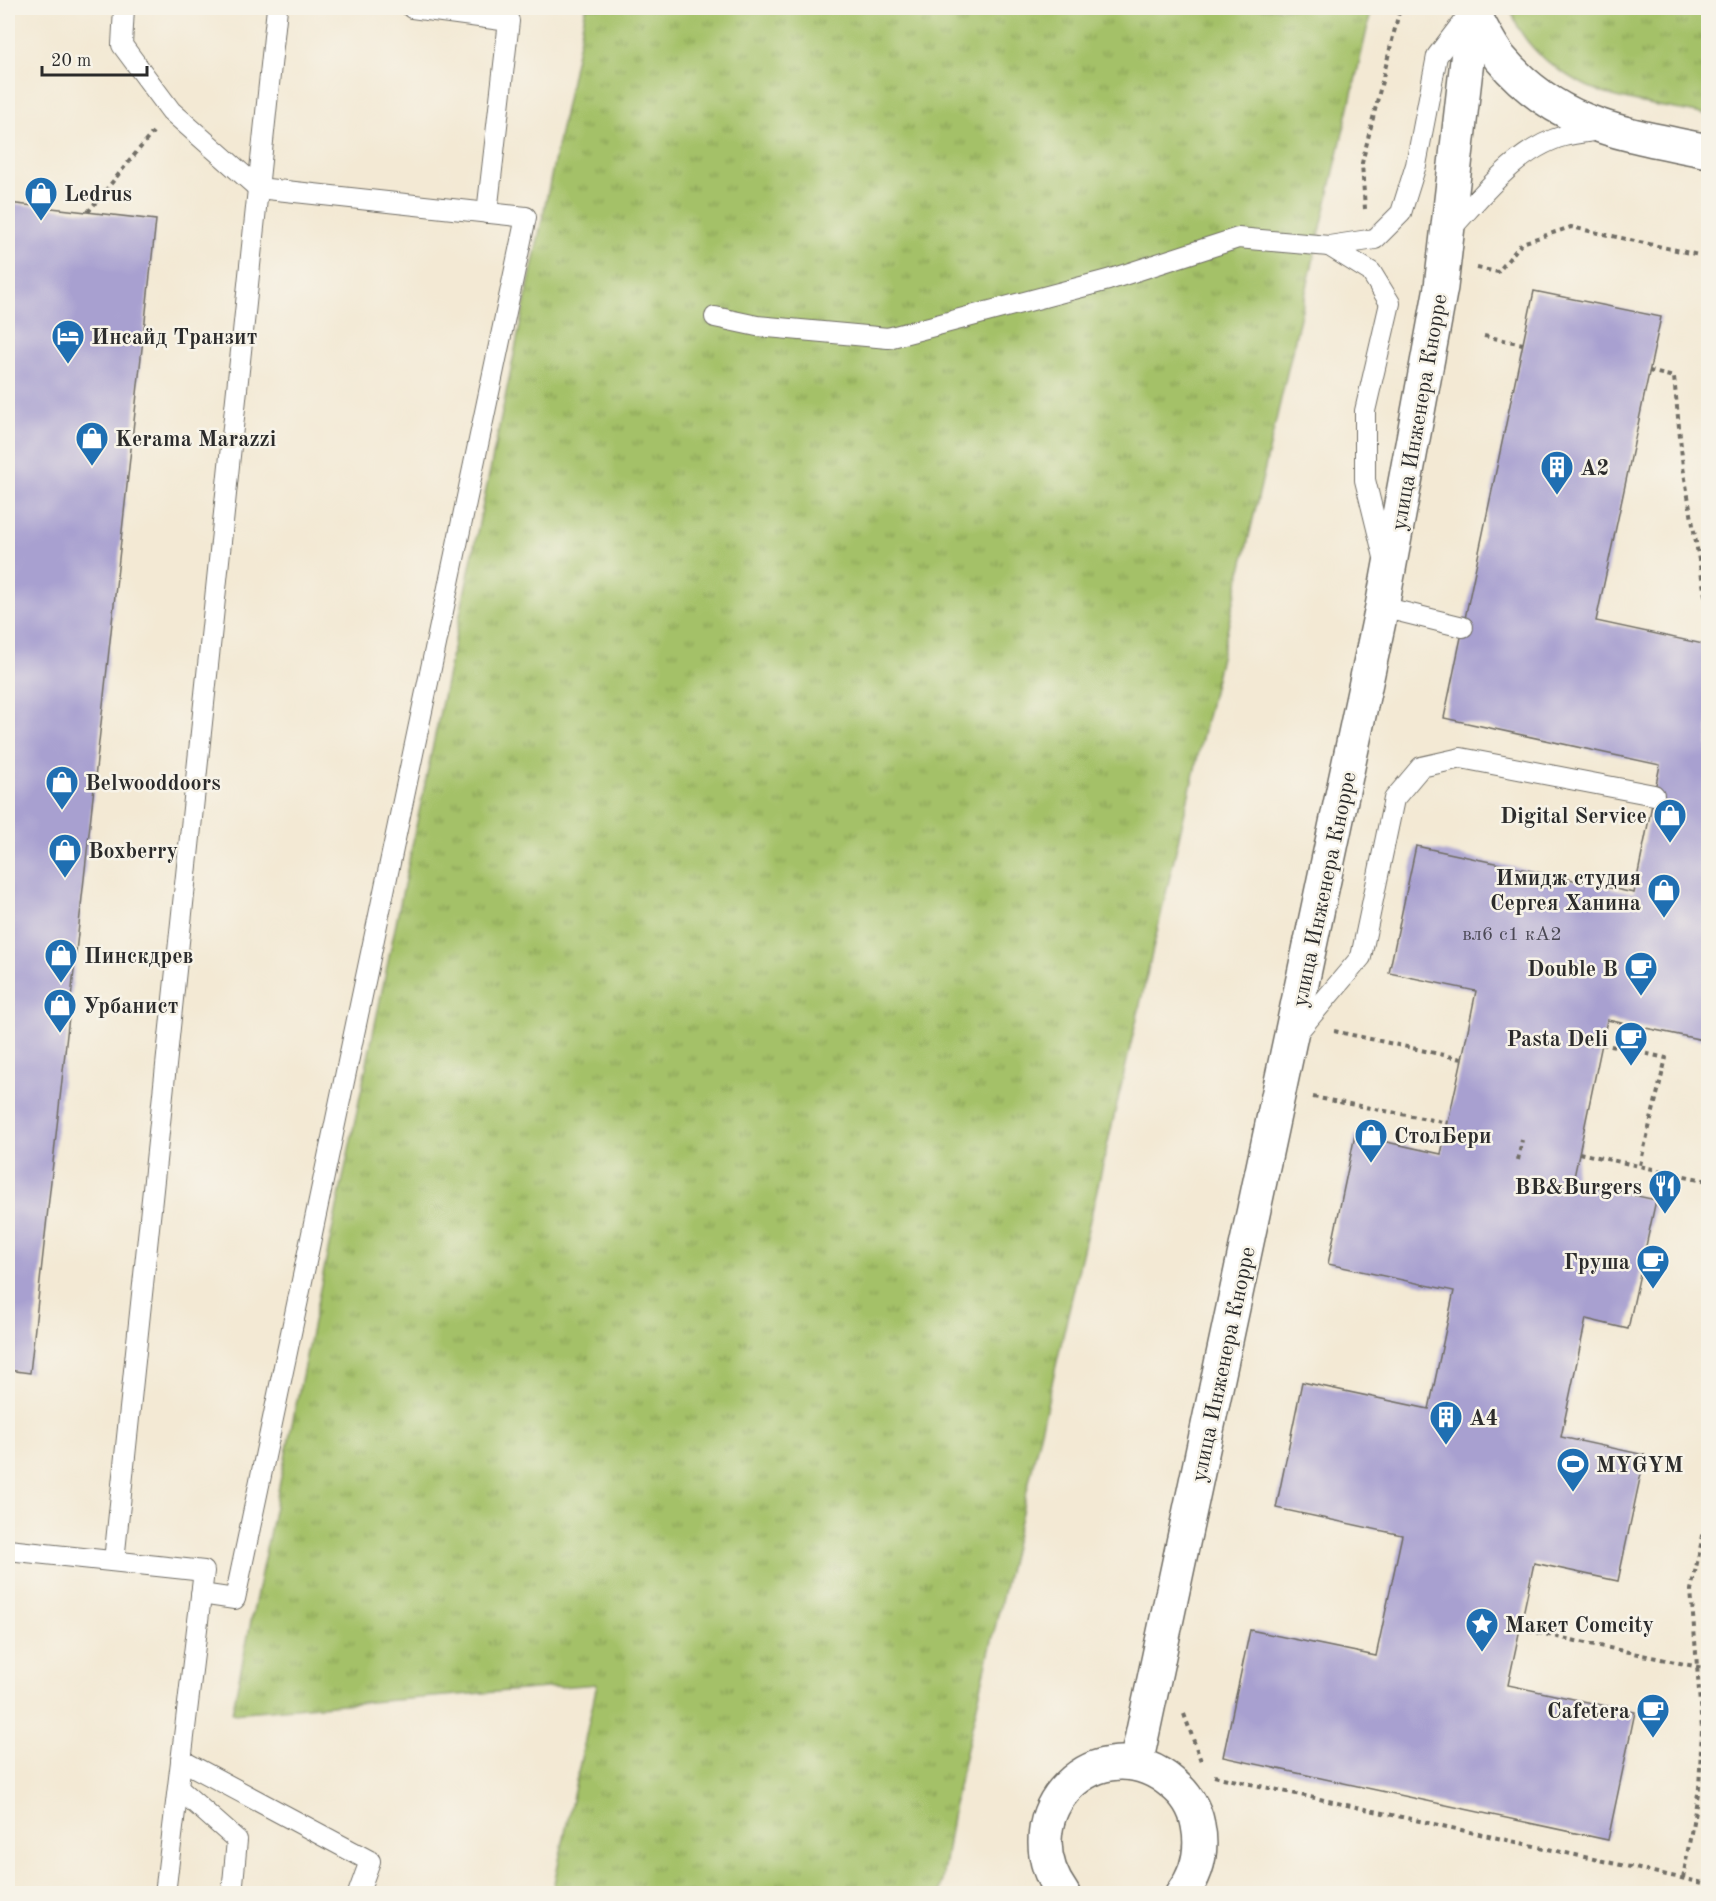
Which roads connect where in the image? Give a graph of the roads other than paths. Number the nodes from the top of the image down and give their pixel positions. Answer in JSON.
{"nodes":[{"id":1,"x":124,"y":8,"type":"edge"},
{"id":2,"x":278,"y":8,"type":"edge"},
{"id":3,"x":412,"y":8,"type":"edge"},
{"id":4,"x":1472,"y":9,"type":"edge"},
{"id":5,"x":1604,"y":129,"type":"junction"},
{"id":6,"x":1708,"y":151,"type":"edge"},
{"id":7,"x":258,"y":188,"type":"junction"},
{"id":8,"x":487,"y":213,"type":"junction"},
{"id":9,"x":1448,"y":232,"type":"junction"},
{"id":10,"x":1329,"y":246,"type":"junction"},
{"id":11,"x":715,"y":317,"type":"dead end"},
{"id":12,"x":1388,"y":573,"type":"junction"},
{"id":13,"x":1382,"y":607,"type":"junction"},
{"id":14,"x":1463,"y":627,"type":"dead end"},
{"id":15,"x":1654,"y":795,"type":"dead end"},
{"id":16,"x":1291,"y":1040,"type":"junction"},
{"id":17,"x":8,"y":1550,"type":"edge"},
{"id":18,"x":114,"y":1561,"type":"junction"},
{"id":19,"x":201,"y":1594,"type":"junction"},
{"id":20,"x":181,"y":1760,"type":"junction"},
{"id":21,"x":1136,"y":1764,"type":"junction"},
{"id":22,"x":178,"y":1788,"type":"junction"},
{"id":23,"x":165,"y":1893,"type":"edge"},
{"id":24,"x":232,"y":1893,"type":"edge"},
{"id":25,"x":358,"y":1893,"type":"edge"},
{"id":26,"x":1064,"y":1893,"type":"edge"},
{"id":27,"x":1182,"y":1893,"type":"edge"}],
"edges":[{"from":1,"to":7,"type":"lane"},
{"from":2,"to":7,"type":"lane"},
{"from":3,"to":8,"type":"lane"},
{"from":4,"to":5,"type":"street"},
{"from":4,"to":9,"type":"street","name":"улица Инженера Кнорре"},
{"from":4,"to":10,"type":"lane"},
{"from":5,"to":6,"type":"street"},
{"from":5,"to":9,"type":"lane"},
{"from":7,"to":8,"type":"lane"},
{"from":7,"to":18,"type":"lane"},
{"from":8,"to":19,"type":"lane"},
{"from":9,"to":12,"type":"street","name":"улица Инженера Кнорре"},
{"from":10,"to":11,"type":"lane"},
{"from":10,"to":12,"type":"lane"},
{"from":12,"to":13,"type":"street","name":"улица Инженера Кнорре"},
{"from":13,"to":14,"type":"lane"},
{"from":13,"to":16,"type":"street","name":"улица Инженера Кнорре"},
{"from":15,"to":16,"type":"lane"},
{"from":16,"to":21,"type":"street","name":"улица Инженера Кнорре"},
{"from":17,"to":18,"type":"lane"},
{"from":18,"to":19,"type":"lane"},
{"from":19,"to":20,"type":"lane"},
{"from":20,"to":22,"type":"lane"},
{"from":20,"to":25,"type":"lane"},
{"from":21,"to":26,"type":"street"},
{"from":21,"to":27,"type":"street"},
{"from":22,"to":23,"type":"lane"},
{"from":22,"to":24,"type":"lane"}]}
